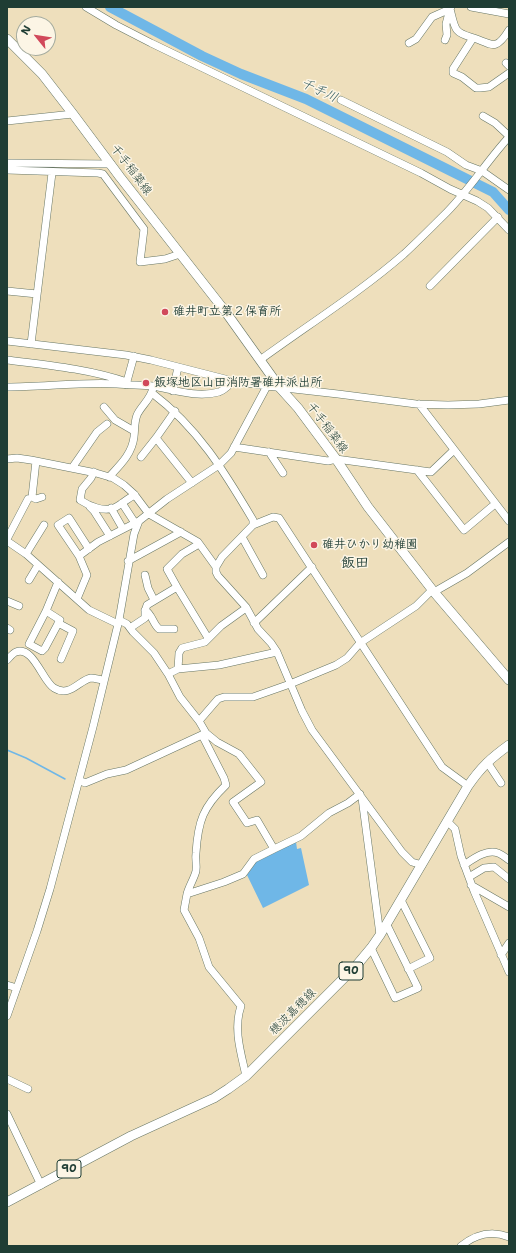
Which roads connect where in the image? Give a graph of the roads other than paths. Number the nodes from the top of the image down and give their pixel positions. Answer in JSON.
{"nodes":[{"id":1,"x":86,"y":7,"type":"edge"},
{"id":2,"x":471,"y":7,"type":"edge"},
{"id":3,"x":450,"y":8,"type":"edge"},
{"id":4,"x":509,"y":14,"type":"edge"},
{"id":5,"x":509,"y":30,"type":"edge"},
{"id":6,"x":473,"y":38,"type":"junction"},
{"id":7,"x":7,"y":40,"type":"edge"},
{"id":8,"x":445,"y":40,"type":"dead end"},
{"id":9,"x":409,"y":43,"type":"dead end"},
{"id":10,"x":509,"y":73,"type":"edge"},
{"id":11,"x":341,"y":100,"type":"dead end"},
{"id":12,"x":73,"y":114,"type":"junction"},
{"id":13,"x":483,"y":116,"type":"dead end"},
{"id":14,"x":7,"y":121,"type":"edge"},
{"id":15,"x":509,"y":136,"type":"edge"},
{"id":16,"x":7,"y":163,"type":"edge"},
{"id":17,"x":111,"y":164,"type":"junction"},
{"id":18,"x":7,"y":170,"type":"edge"},
{"id":19,"x":481,"y":172,"type":"junction"},
{"id":20,"x":52,"y":173,"type":"junction"},
{"id":21,"x":509,"y":190,"type":"edge"},
{"id":22,"x":463,"y":194,"type":"junction"},
{"id":23,"x":498,"y":217,"type":"junction"},
{"id":24,"x":509,"y":230,"type":"edge"},
{"id":25,"x":180,"y":254,"type":"junction"},
{"id":26,"x":430,"y":286,"type":"dead end"},
{"id":27,"x":7,"y":291,"type":"edge"},
{"id":28,"x":37,"y":294,"type":"junction"},
{"id":29,"x":7,"y":341,"type":"edge"},
{"id":30,"x":31,"y":344,"type":"junction"},
{"id":31,"x":134,"y":356,"type":"junction"},
{"id":32,"x":7,"y":360,"type":"edge"},
{"id":33,"x":260,"y":360,"type":"junction"},
{"id":34,"x":178,"y":367,"type":"junction"},
{"id":35,"x":233,"y":381,"type":"junction"},
{"id":36,"x":127,"y":384,"type":"junction"},
{"id":37,"x":267,"y":386,"type":"junction"},
{"id":38,"x":7,"y":387,"type":"edge"},
{"id":39,"x":280,"y":388,"type":"junction"},
{"id":40,"x":152,"y":390,"type":"junction"},
{"id":41,"x":173,"y":391,"type":"junction"},
{"id":42,"x":509,"y":400,"type":"edge"},
{"id":43,"x":419,"y":404,"type":"junction"},
{"id":44,"x":104,"y":407,"type":"dead end"},
{"id":45,"x":175,"y":411,"type":"junction"},
{"id":46,"x":107,"y":424,"type":"dead end"},
{"id":47,"x":134,"y":431,"type":"junction"},
{"id":48,"x":156,"y":438,"type":"junction"},
{"id":49,"x":234,"y":447,"type":"junction"},
{"id":50,"x":454,"y":450,"type":"junction"},
{"id":51,"x":269,"y":452,"type":"junction"},
{"id":52,"x":141,"y":457,"type":"dead end"},
{"id":53,"x":7,"y":459,"type":"edge"},
{"id":54,"x":336,"y":459,"type":"junction"},
{"id":55,"x":36,"y":461,"type":"junction"},
{"id":56,"x":219,"y":466,"type":"junction"},
{"id":57,"x":72,"y":468,"type":"junction"},
{"id":58,"x":417,"y":470,"type":"junction"},
{"id":59,"x":94,"y":472,"type":"junction"},
{"id":60,"x":283,"y":473,"type":"dead end"},
{"id":61,"x":109,"y":477,"type":"junction"},
{"id":62,"x":192,"y":483,"type":"junction"},
{"id":63,"x":135,"y":495,"type":"junction"},
{"id":64,"x":42,"y":497,"type":"dead end"},
{"id":65,"x":28,"y":499,"type":"dead end"},
{"id":66,"x":122,"y":502,"type":"junction"},
{"id":67,"x":495,"y":504,"type":"junction"},
{"id":68,"x":88,"y":505,"type":"junction"},
{"id":69,"x":111,"y":508,"type":"junction"},
{"id":70,"x":149,"y":514,"type":"junction"},
{"id":71,"x":509,"y":521,"type":"edge"},
{"id":72,"x":137,"y":522,"type":"junction"},
{"id":73,"x":44,"y":525,"type":"dead end"},
{"id":74,"x":253,"y":525,"type":"junction"},
{"id":75,"x":123,"y":529,"type":"junction"},
{"id":76,"x":181,"y":532,"type":"junction"},
{"id":77,"x":110,"y":536,"type":"junction"},
{"id":78,"x":242,"y":537,"type":"junction"},
{"id":79,"x":8,"y":542,"type":"edge"},
{"id":80,"x":509,"y":542,"type":"edge"},
{"id":81,"x":200,"y":544,"type":"junction"},
{"id":82,"x":89,"y":549,"type":"junction"},
{"id":83,"x":26,"y":554,"type":"junction"},
{"id":84,"x":79,"y":556,"type":"junction"},
{"id":85,"x":128,"y":561,"type":"junction"},
{"id":86,"x":38,"y":565,"type":"junction"},
{"id":87,"x":216,"y":567,"type":"junction"},
{"id":88,"x":312,"y":567,"type":"junction"},
{"id":89,"x":145,"y":575,"type":"dead end"},
{"id":90,"x":263,"y":575,"type":"dead end"},
{"id":91,"x":29,"y":580,"type":"dead end"},
{"id":92,"x":58,"y":582,"type":"junction"},
{"id":93,"x":177,"y":587,"type":"junction"},
{"id":94,"x":433,"y":591,"type":"junction"},
{"id":95,"x":76,"y":599,"type":"junction"},
{"id":96,"x":154,"y":600,"type":"junction"},
{"id":97,"x":7,"y":601,"type":"edge"},
{"id":98,"x":19,"y":606,"type":"dead end"},
{"id":99,"x":246,"y":608,"type":"junction"},
{"id":100,"x":145,"y":610,"type":"junction"},
{"id":101,"x":46,"y":612,"type":"junction"},
{"id":102,"x":118,"y":622,"type":"junction"},
{"id":103,"x":58,"y":623,"type":"junction"},
{"id":104,"x":254,"y":623,"type":"junction"},
{"id":105,"x":130,"y":628,"type":"junction"},
{"id":106,"x":174,"y":629,"type":"dead end"},
{"id":107,"x":208,"y":638,"type":"junction"},
{"id":108,"x":360,"y":643,"type":"junction"},
{"id":109,"x":277,"y":652,"type":"junction"},
{"id":110,"x":61,"y":659,"type":"dead end"},
{"id":111,"x":7,"y":660,"type":"edge"},
{"id":112,"x":178,"y":669,"type":"junction"},
{"id":113,"x":168,"y":674,"type":"junction"},
{"id":114,"x":104,"y":680,"type":"junction"},
{"id":115,"x":509,"y":680,"type":"edge"},
{"id":116,"x":290,"y":684,"type":"junction"},
{"id":117,"x":199,"y":721,"type":"junction"},
{"id":118,"x":204,"y":734,"type":"junction"},
{"id":119,"x":509,"y":745,"type":"edge"},
{"id":120,"x":487,"y":762,"type":"junction"},
{"id":121,"x":79,"y":780,"type":"junction"},
{"id":122,"x":501,"y":783,"type":"dead end"},
{"id":123,"x":468,"y":786,"type":"junction"},
{"id":124,"x":361,"y":795,"type":"junction"},
{"id":125,"x":448,"y":822,"type":"junction"},
{"id":126,"x":274,"y":849,"type":"junction"},
{"id":127,"x":509,"y":860,"type":"edge"},
{"id":128,"x":422,"y":865,"type":"junction"},
{"id":129,"x":464,"y":865,"type":"junction"},
{"id":130,"x":469,"y":877,"type":"junction"},
{"id":131,"x":509,"y":879,"type":"edge"},
{"id":132,"x":471,"y":885,"type":"junction"},
{"id":133,"x":187,"y":894,"type":"junction"},
{"id":134,"x":401,"y":900,"type":"junction"},
{"id":135,"x":509,"y":907,"type":"edge"},
{"id":136,"x":387,"y":925,"type":"junction"},
{"id":137,"x":380,"y":935,"type":"junction"},
{"id":138,"x":509,"y":943,"type":"edge"},
{"id":139,"x":371,"y":948,"type":"junction"},
{"id":140,"x":501,"y":955,"type":"junction"},
{"id":141,"x":408,"y":969,"type":"junction"},
{"id":142,"x":509,"y":972,"type":"edge"},
{"id":143,"x":7,"y":985,"type":"edge"},
{"id":144,"x":17,"y":988,"type":"junction"},
{"id":145,"x":7,"y":1016,"type":"edge"},
{"id":146,"x":246,"y":1076,"type":"junction"},
{"id":147,"x":7,"y":1079,"type":"edge"},
{"id":148,"x":28,"y":1090,"type":"dead end"},
{"id":149,"x":7,"y":1114,"type":"edge"},
{"id":150,"x":40,"y":1185,"type":"junction"},
{"id":151,"x":7,"y":1202,"type":"edge"},
{"id":152,"x":509,"y":1237,"type":"edge"},
{"id":153,"x":461,"y":1246,"type":"edge"}],
"edges":[{"from":1,"to":22,"type":"street"},
{"from":2,"to":4,"type":"street"},
{"from":3,"to":6,"type":"street"},
{"from":3,"to":8,"type":"street"},
{"from":3,"to":9,"type":"street"},
{"from":5,"to":6,"type":"street"},
{"from":6,"to":10,"type":"street"},
{"from":7,"to":12,"type":"main road","name":"千手稲築線"},
{"from":11,"to":19,"type":"street"},
{"from":12,"to":14,"type":"street"},
{"from":12,"to":17,"type":"main road","name":"千手稲築線"},
{"from":13,"to":15,"type":"street"},
{"from":15,"to":19,"type":"street"},
{"from":16,"to":17,"type":"street"},
{"from":17,"to":25,"type":"main road","name":"千手稲築線"},
{"from":18,"to":20,"type":"street"},
{"from":19,"to":21,"type":"street"},
{"from":19,"to":22,"type":"street"},
{"from":20,"to":25,"type":"street"},
{"from":20,"to":28,"type":"street"},
{"from":22,"to":23,"type":"street"},
{"from":22,"to":33,"type":"street"},
{"from":23,"to":24,"type":"street"},
{"from":23,"to":26,"type":"street"},
{"from":25,"to":33,"type":"main road","name":"千手稲築線"},
{"from":27,"to":28,"type":"street"},
{"from":28,"to":30,"type":"street"},
{"from":29,"to":30,"type":"street"},
{"from":30,"to":31,"type":"street"},
{"from":31,"to":34,"type":"street"},
{"from":31,"to":36,"type":"street"},
{"from":32,"to":36,"type":"street"},
{"from":33,"to":39,"type":"main road","name":"千手稲築線"},
{"from":34,"to":35,"type":"street"},
{"from":34,"to":41,"type":"street"},
{"from":35,"to":37,"type":"street"},
{"from":35,"to":41,"type":"street"},
{"from":36,"to":38,"type":"street"},
{"from":36,"to":40,"type":"street"},
{"from":37,"to":39,"type":"street"},
{"from":37,"to":49,"type":"street"},
{"from":39,"to":43,"type":"street"},
{"from":39,"to":54,"type":"main road","name":"千手稲築線"},
{"from":40,"to":41,"type":"street"},
{"from":40,"to":45,"type":"street"},
{"from":40,"to":47,"type":"street"},
{"from":42,"to":43,"type":"street"},
{"from":43,"to":50,"type":"street"},
{"from":44,"to":47,"type":"street"},
{"from":45,"to":48,"type":"street"},
{"from":45,"to":56,"type":"street"},
{"from":46,"to":57,"type":"street"},
{"from":47,"to":61,"type":"street"},
{"from":48,"to":52,"type":"street"},
{"from":48,"to":62,"type":"street"},
{"from":49,"to":51,"type":"street"},
{"from":49,"to":56,"type":"street"},
{"from":50,"to":58,"type":"street"},
{"from":50,"to":67,"type":"street"},
{"from":51,"to":54,"type":"street"},
{"from":51,"to":60,"type":"street"},
{"from":53,"to":55,"type":"street"},
{"from":54,"to":58,"type":"street"},
{"from":54,"to":94,"type":"main road","name":"千手稲築線"},
{"from":55,"to":57,"type":"street"},
{"from":55,"to":64,"type":"street"},
{"from":56,"to":62,"type":"street"},
{"from":56,"to":74,"type":"street"},
{"from":57,"to":59,"type":"street"},
{"from":58,"to":67,"type":"street"},
{"from":59,"to":61,"type":"street"},
{"from":59,"to":68,"type":"street"},
{"from":61,"to":63,"type":"street"},
{"from":62,"to":70,"type":"street"},
{"from":63,"to":66,"type":"street"},
{"from":63,"to":70,"type":"street"},
{"from":65,"to":79,"type":"street"},
{"from":66,"to":69,"type":"street"},
{"from":66,"to":72,"type":"street"},
{"from":67,"to":71,"type":"street"},
{"from":68,"to":69,"type":"street"},
{"from":68,"to":77,"type":"street"},
{"from":69,"to":75,"type":"street"},
{"from":70,"to":72,"type":"street"},
{"from":70,"to":76,"type":"street"},
{"from":72,"to":75,"type":"street"},
{"from":72,"to":85,"type":"street"},
{"from":73,"to":83,"type":"street"},
{"from":74,"to":78,"type":"street"},
{"from":74,"to":88,"type":"street"},
{"from":75,"to":77,"type":"street"},
{"from":76,"to":81,"type":"street"},
{"from":76,"to":85,"type":"street"},
{"from":77,"to":82,"type":"street"},
{"from":78,"to":87,"type":"street"},
{"from":78,"to":90,"type":"street"},
{"from":79,"to":83,"type":"street"},
{"from":80,"to":94,"type":"street"},
{"from":81,"to":87,"type":"street"},
{"from":81,"to":93,"type":"street"},
{"from":82,"to":84,"type":"street"},
{"from":82,"to":84,"type":"street"},
{"from":83,"to":86,"type":"street"},
{"from":84,"to":95,"type":"street"},
{"from":85,"to":102,"type":"street"},
{"from":86,"to":91,"type":"street"},
{"from":86,"to":92,"type":"street"},
{"from":87,"to":99,"type":"street"},
{"from":88,"to":104,"type":"street"},
{"from":88,"to":108,"type":"street"},
{"from":89,"to":96,"type":"street"},
{"from":92,"to":95,"type":"street"},
{"from":92,"to":101,"type":"street"},
{"from":93,"to":96,"type":"street"},
{"from":93,"to":107,"type":"street"},
{"from":94,"to":108,"type":"street"},
{"from":94,"to":115,"type":"main road","name":"千手稲築線"},
{"from":95,"to":102,"type":"street"},
{"from":96,"to":100,"type":"street"},
{"from":97,"to":98,"type":"street"},
{"from":99,"to":104,"type":"street"},
{"from":99,"to":107,"type":"street"},
{"from":100,"to":105,"type":"street"},
{"from":100,"to":106,"type":"street"},
{"from":101,"to":103,"type":"street"},
{"from":101,"to":103,"type":"street"},
{"from":102,"to":105,"type":"street"},
{"from":102,"to":114,"type":"street"},
{"from":103,"to":110,"type":"street"},
{"from":104,"to":109,"type":"street"},
{"from":105,"to":113,"type":"street"},
{"from":107,"to":112,"type":"street"},
{"from":108,"to":116,"type":"street"},
{"from":108,"to":123,"type":"street"},
{"from":109,"to":112,"type":"street"},
{"from":109,"to":116,"type":"street"},
{"from":111,"to":114,"type":"street"},
{"from":112,"to":113,"type":"street"},
{"from":113,"to":117,"type":"street"},
{"from":114,"to":121,"type":"street"},
{"from":116,"to":117,"type":"street"},
{"from":116,"to":124,"type":"street"},
{"from":117,"to":118,"type":"street"},
{"from":118,"to":121,"type":"street"},
{"from":118,"to":126,"type":"street"},
{"from":118,"to":133,"type":"street"},
{"from":119,"to":120,"type":"main road","name":"穂波嘉穂線","number":"90"},
{"from":120,"to":122,"type":"street"},
{"from":120,"to":123,"type":"main road","name":"穂波嘉穂線","number":"90"},
{"from":121,"to":144,"type":"street"},
{"from":123,"to":125,"type":"main road","name":"穂波嘉穂線","number":"90"},
{"from":124,"to":126,"type":"street"},
{"from":124,"to":128,"type":"street"},
{"from":124,"to":137,"type":"street"},
{"from":125,"to":128,"type":"main road","name":"穂波嘉穂線","number":"90"},
{"from":125,"to":129,"type":"street"},
{"from":126,"to":133,"type":"street"},
{"from":127,"to":129,"type":"street"},
{"from":128,"to":134,"type":"main road","name":"穂波嘉穂線","number":"90"},
{"from":129,"to":130,"type":"street"},
{"from":130,"to":131,"type":"street"},
{"from":130,"to":132,"type":"street"},
{"from":132,"to":135,"type":"street"},
{"from":132,"to":140,"type":"street"},
{"from":133,"to":146,"type":"street"},
{"from":134,"to":136,"type":"main road","name":"穂波嘉穂線","number":"90"},
{"from":134,"to":141,"type":"street"},
{"from":136,"to":137,"type":"main road","name":"穂波嘉穂線","number":"90"},
{"from":136,"to":141,"type":"street"},
{"from":137,"to":139,"type":"main road","name":"穂波嘉穂線","number":"90"},
{"from":138,"to":140,"type":"street"},
{"from":139,"to":141,"type":"street"},
{"from":139,"to":146,"type":"main road","name":"穂波嘉穂線","number":"90"},
{"from":140,"to":142,"type":"street"},
{"from":143,"to":144,"type":"street"},
{"from":144,"to":145,"type":"street"},
{"from":146,"to":150,"type":"main road","name":"穂波嘉穂線","number":"90"},
{"from":147,"to":148,"type":"street"},
{"from":149,"to":150,"type":"street"},
{"from":150,"to":151,"type":"main road","name":"穂波嘉穂線","number":"90"},
{"from":152,"to":153,"type":"street"}]}
